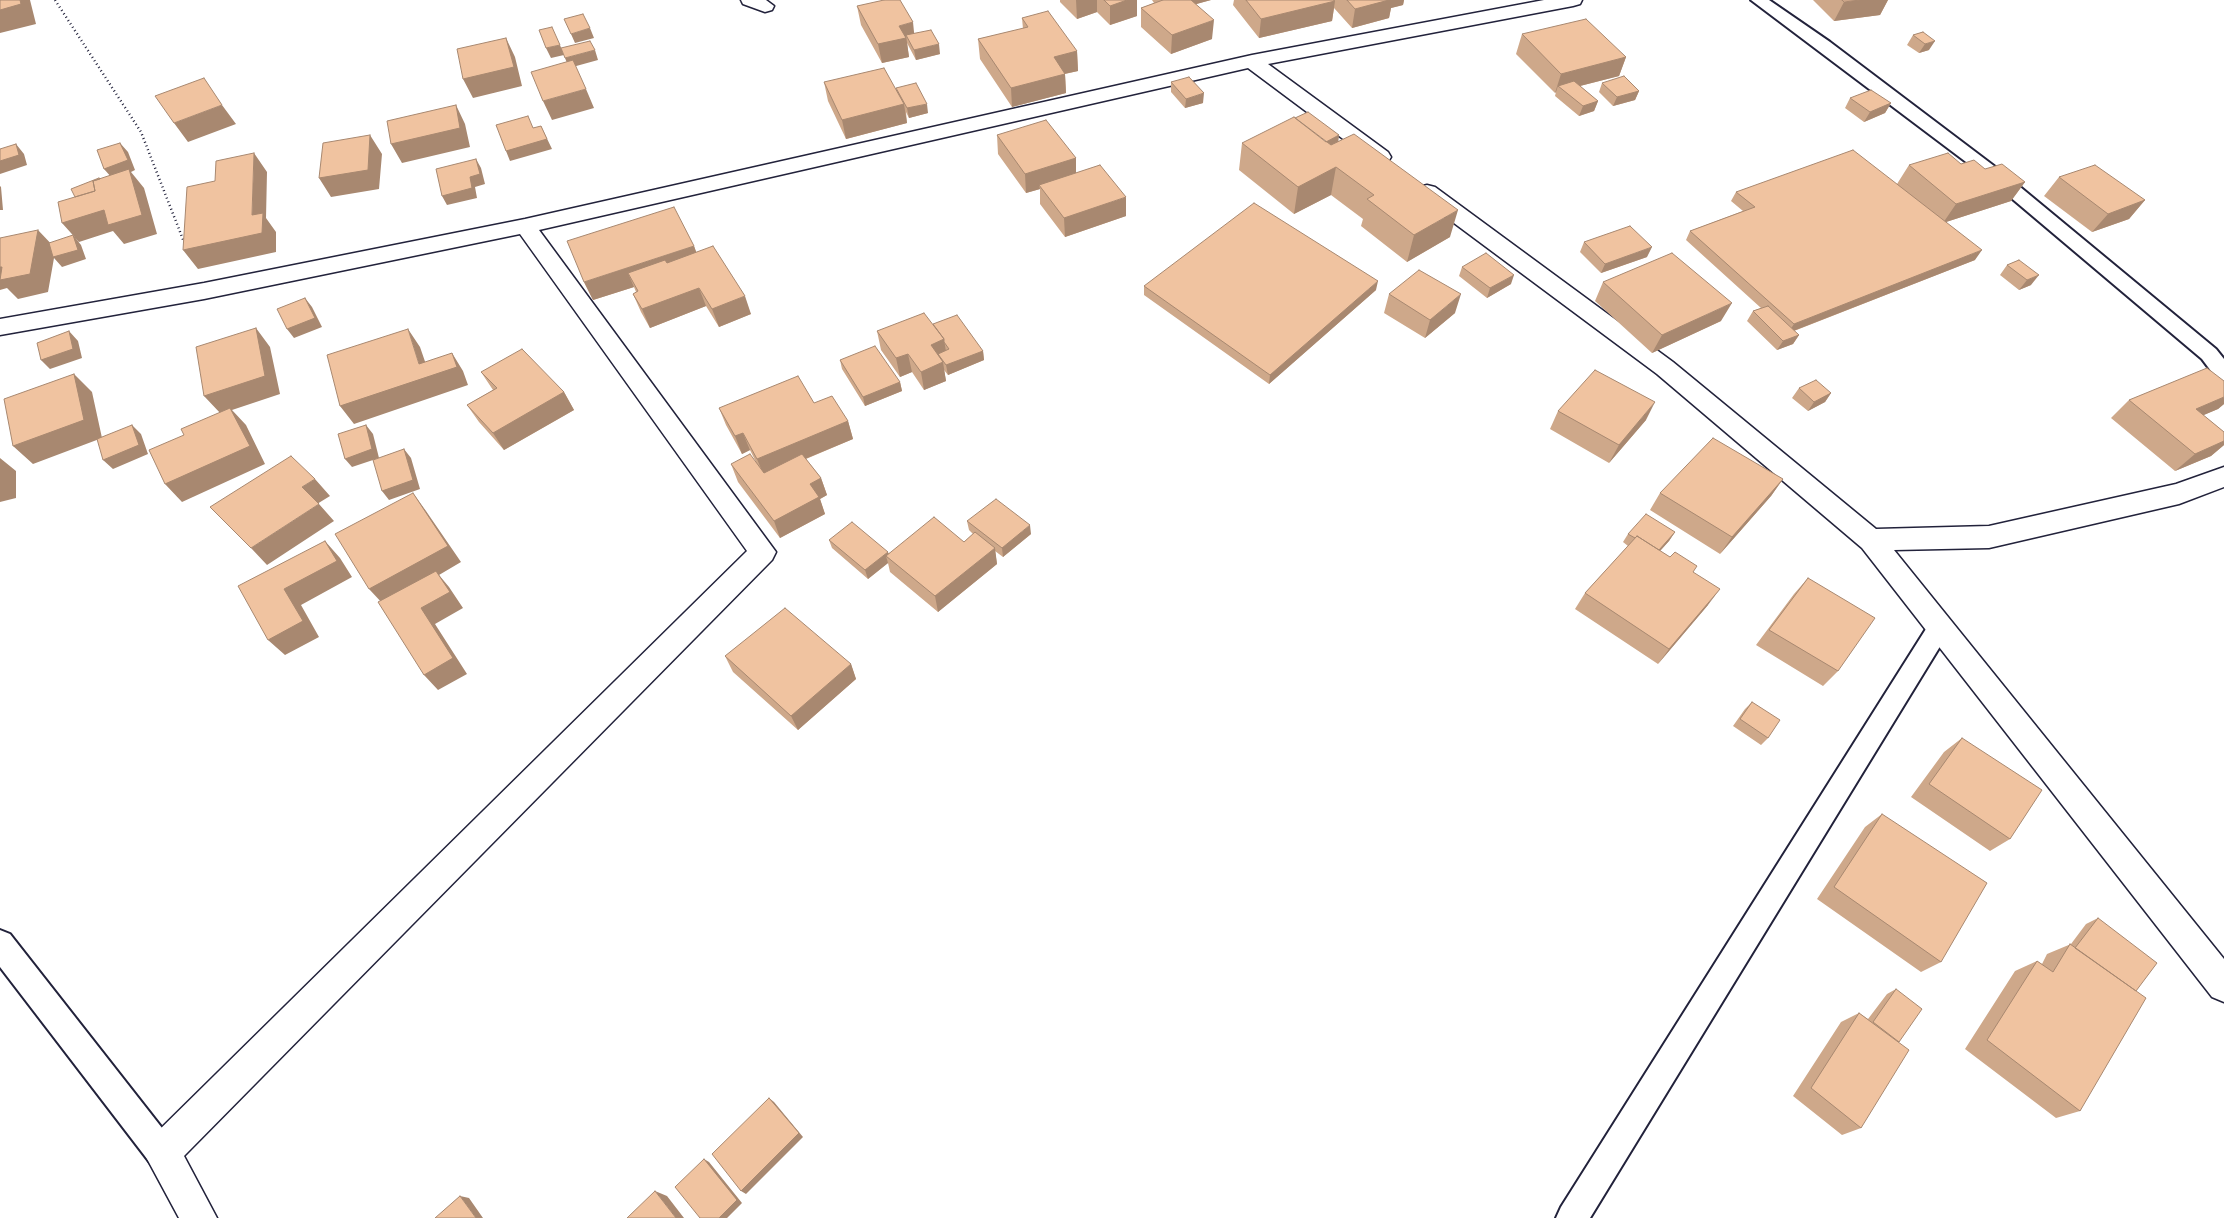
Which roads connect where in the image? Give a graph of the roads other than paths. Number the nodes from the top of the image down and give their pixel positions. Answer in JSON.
{"nodes":[{"id":1,"x":1574,"y":0,"type":"edge"},
{"id":2,"x":1759,"y":0,"type":"edge"},
{"id":3,"x":1538,"y":2,"type":"edge"},
{"id":4,"x":1252,"y":61,"type":"junction"},
{"id":5,"x":525,"y":226,"type":"junction"},
{"id":6,"x":0,"y":327,"type":"edge"},
{"id":7,"x":2224,"y":374,"type":"edge"},
{"id":8,"x":2224,"y":476,"type":"edge"},
{"id":9,"x":1871,"y":540,"type":"junction"},
{"id":10,"x":1939,"y":628,"type":"junction"},
{"id":11,"x":0,"y":944,"type":"edge"},
{"id":12,"x":2224,"y":986,"type":"edge"},
{"id":13,"x":162,"y":1153,"type":"junction"},
{"id":14,"x":199,"y":1218,"type":"edge"},
{"id":15,"x":1572,"y":1218,"type":"edge"}],
"edges":[{"from":1,"to":3,"type":"street"},
{"from":2,"to":7,"type":"lane"},
{"from":3,"to":4,"type":"street"},
{"from":4,"to":5,"type":"street"},
{"from":4,"to":9,"type":"street"},
{"from":5,"to":6,"type":"street"},
{"from":5,"to":13,"type":"street"},
{"from":8,"to":9,"type":"street"},
{"from":9,"to":10,"type":"street"},
{"from":10,"to":12,"type":"street"},
{"from":10,"to":15,"type":"lane"},
{"from":11,"to":13,"type":"lane"},
{"from":13,"to":14,"type":"street"}]}
